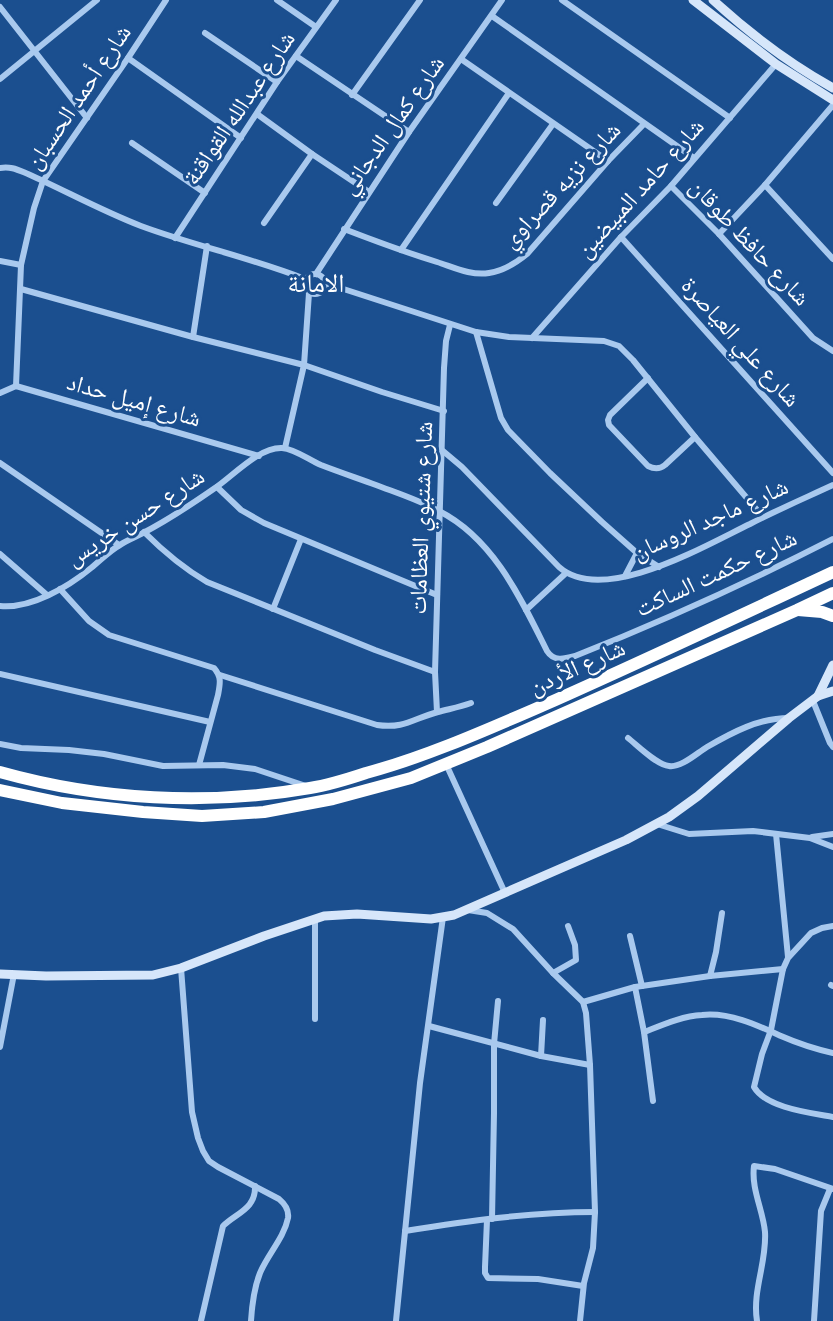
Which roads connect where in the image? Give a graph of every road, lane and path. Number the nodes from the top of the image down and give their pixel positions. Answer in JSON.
{"nodes":[{"id":1,"x":97,"y":0,"type":"edge"},
{"id":2,"x":166,"y":0,"type":"edge"},
{"id":3,"x":278,"y":0,"type":"edge"},
{"id":4,"x":336,"y":0,"type":"edge"},
{"id":5,"x":420,"y":0,"type":"edge"},
{"id":6,"x":502,"y":0,"type":"edge"},
{"id":7,"x":562,"y":0,"type":"edge"},
{"id":8,"x":693,"y":0,"type":"edge"},
{"id":9,"x":713,"y":0,"type":"edge"},
{"id":10,"x":0,"y":7,"type":"edge"},
{"id":11,"x":492,"y":16,"type":"junction"},
{"id":12,"x":316,"y":27,"type":"junction"},
{"id":13,"x":205,"y":33,"type":"dead end"},
{"id":14,"x":34,"y":51,"type":"junction"},
{"id":15,"x":296,"y":56,"type":"junction"},
{"id":16,"x":128,"y":58,"type":"junction"},
{"id":17,"x":461,"y":59,"type":"junction"},
{"id":18,"x":776,"y":64,"type":"junction"},
{"id":19,"x":0,"y":79,"type":"edge"},
{"id":20,"x":277,"y":82,"type":"junction"},
{"id":21,"x":833,"y":88,"type":"edge"},
{"id":22,"x":509,"y":93,"type":"junction"},
{"id":23,"x":352,"y":95,"type":"junction"},
{"id":24,"x":833,"y":102,"type":"edge"},
{"id":25,"x":257,"y":114,"type":"junction"},
{"id":26,"x":87,"y":118,"type":"junction"},
{"id":27,"x":730,"y":118,"type":"junction"},
{"id":28,"x":553,"y":124,"type":"junction"},
{"id":29,"x":644,"y":124,"type":"junction"},
{"id":30,"x":409,"y":132,"type":"junction"},
{"id":31,"x":241,"y":138,"type":"junction"},
{"id":32,"x":132,"y":143,"type":"dead end"},
{"id":33,"x":312,"y":154,"type":"junction"},
{"id":34,"x":694,"y":158,"type":"junction"},
{"id":35,"x":608,"y":161,"type":"junction"},
{"id":36,"x":0,"y":169,"type":"edge"},
{"id":37,"x":43,"y":180,"type":"junction"},
{"id":38,"x":765,"y":184,"type":"junction"},
{"id":39,"x":671,"y":186,"type":"junction"},
{"id":40,"x":369,"y":191,"type":"junction"},
{"id":41,"x":205,"y":193,"type":"junction"},
{"id":42,"x":496,"y":203,"type":"dead end"},
{"id":43,"x":264,"y":223,"type":"dead end"},
{"id":44,"x":344,"y":229,"type":"junction"},
{"id":45,"x":719,"y":234,"type":"junction"},
{"id":46,"x":621,"y":237,"type":"junction"},
{"id":47,"x":175,"y":238,"type":"junction"},
{"id":48,"x":207,"y":246,"type":"junction"},
{"id":49,"x":401,"y":250,"type":"junction"},
{"id":50,"x":833,"y":259,"type":"edge"},
{"id":51,"x":0,"y":261,"type":"edge"},
{"id":52,"x":21,"y":265,"type":"junction"},
{"id":53,"x":316,"y":274,"type":"junction"},
{"id":54,"x":305,"y":279,"type":"junction"},
{"id":55,"x":325,"y":283,"type":"junction"},
{"id":56,"x":21,"y":289,"type":"junction"},
{"id":57,"x":313,"y":294,"type":"junction"},
{"id":58,"x":450,"y":324,"type":"junction"},
{"id":59,"x":476,"y":332,"type":"junction"},
{"id":60,"x":193,"y":337,"type":"junction"},
{"id":61,"x":532,"y":338,"type":"junction"},
{"id":62,"x":833,"y":351,"type":"edge"},
{"id":63,"x":304,"y":365,"type":"junction"},
{"id":64,"x":648,"y":378,"type":"junction"},
{"id":65,"x":16,"y":386,"type":"junction"},
{"id":66,"x":1,"y":394,"type":"edge"},
{"id":67,"x":444,"y":411,"type":"junction"},
{"id":68,"x":695,"y":437,"type":"junction"},
{"id":69,"x":285,"y":448,"type":"junction"},
{"id":70,"x":443,"y":451,"type":"junction"},
{"id":71,"x":259,"y":456,"type":"junction"},
{"id":72,"x":0,"y":463,"type":"edge"},
{"id":73,"x":833,"y":473,"type":"edge"},
{"id":74,"x":833,"y":485,"type":"edge"},
{"id":75,"x":217,"y":487,"type":"junction"},
{"id":76,"x":441,"y":511,"type":"junction"},
{"id":77,"x":763,"y":517,"type":"junction"},
{"id":78,"x":144,"y":533,"type":"junction"},
{"id":79,"x":301,"y":539,"type":"junction"},
{"id":80,"x":833,"y":539,"type":"edge"},
{"id":81,"x":119,"y":545,"type":"junction"},
{"id":82,"x":637,"y":553,"type":"junction"},
{"id":83,"x":0,"y":554,"type":"edge"},
{"id":84,"x":659,"y":567,"type":"junction"},
{"id":85,"x":833,"y":572,"type":"edge"},
{"id":86,"x":566,"y":573,"type":"junction"},
{"id":87,"x":625,"y":577,"type":"junction"},
{"id":88,"x":60,"y":589,"type":"junction"},
{"id":89,"x":833,"y":593,"type":"edge"},
{"id":90,"x":47,"y":595,"type":"junction"},
{"id":91,"x":437,"y":595,"type":"junction"},
{"id":92,"x":0,"y":606,"type":"edge"},
{"id":93,"x":273,"y":609,"type":"junction"},
{"id":94,"x":526,"y":610,"type":"junction"},
{"id":95,"x":797,"y":610,"type":"junction"},
{"id":96,"x":833,"y":616,"type":"edge"},
{"id":97,"x":833,"y":665,"type":"edge"},
{"id":98,"x":435,"y":672,"type":"junction"},
{"id":99,"x":0,"y":674,"type":"edge"},
{"id":100,"x":220,"y":675,"type":"junction"},
{"id":101,"x":833,"y":691,"type":"edge"},
{"id":102,"x":815,"y":698,"type":"junction"},
{"id":103,"x":471,"y":703,"type":"dead end"},
{"id":104,"x":437,"y":712,"type":"junction"},
{"id":105,"x":789,"y":718,"type":"junction"},
{"id":106,"x":210,"y":722,"type":"junction"},
{"id":107,"x":628,"y":738,"type":"dead end"},
{"id":108,"x":0,"y":744,"type":"edge"},
{"id":109,"x":833,"y":747,"type":"edge"},
{"id":110,"x":446,"y":764,"type":"junction"},
{"id":111,"x":199,"y":765,"type":"junction"},
{"id":112,"x":0,"y":772,"type":"edge"},
{"id":113,"x":311,"y":788,"type":"junction"},
{"id":114,"x":0,"y":790,"type":"edge"},
{"id":115,"x":657,"y":824,"type":"junction"},
{"id":116,"x":776,"y":834,"type":"junction"},
{"id":117,"x":833,"y":834,"type":"edge"},
{"id":118,"x":810,"y":838,"type":"junction"},
{"id":119,"x":833,"y":847,"type":"edge"},
{"id":120,"x":505,"y":893,"type":"junction"},
{"id":121,"x":468,"y":910,"type":"junction"},
{"id":122,"x":722,"y":914,"type":"dead end"},
{"id":123,"x":443,"y":917,"type":"junction"},
{"id":124,"x":315,"y":919,"type":"junction"},
{"id":125,"x":568,"y":926,"type":"dead end"},
{"id":126,"x":833,"y":926,"type":"edge"},
{"id":127,"x":630,"y":936,"type":"dead end"},
{"id":128,"x":788,"y":958,"type":"junction"},
{"id":129,"x":181,"y":968,"type":"junction"},
{"id":130,"x":783,"y":969,"type":"junction"},
{"id":131,"x":553,"y":973,"type":"junction"},
{"id":132,"x":0,"y":974,"type":"edge"},
{"id":133,"x":14,"y":974,"type":"junction"},
{"id":134,"x":710,"y":975,"type":"junction"},
{"id":135,"x":639,"y":986,"type":"junction"},
{"id":136,"x":498,"y":1001,"type":"dead end"},
{"id":137,"x":583,"y":1002,"type":"junction"},
{"id":138,"x":315,"y":1019,"type":"dead end"},
{"id":139,"x":543,"y":1020,"type":"dead end"},
{"id":140,"x":429,"y":1026,"type":"junction"},
{"id":141,"x":771,"y":1030,"type":"junction"},
{"id":142,"x":643,"y":1032,"type":"junction"},
{"id":143,"x":494,"y":1044,"type":"junction"},
{"id":144,"x":0,"y":1047,"type":"edge"},
{"id":145,"x":833,"y":1053,"type":"edge"},
{"id":146,"x":541,"y":1056,"type":"junction"},
{"id":147,"x":590,"y":1065,"type":"junction"},
{"id":148,"x":653,"y":1101,"type":"dead end"},
{"id":149,"x":833,"y":1117,"type":"edge"},
{"id":150,"x":255,"y":1186,"type":"junction"},
{"id":151,"x":832,"y":1189,"type":"edge"},
{"id":152,"x":595,"y":1212,"type":"junction"},
{"id":153,"x":489,"y":1220,"type":"junction"},
{"id":154,"x":405,"y":1231,"type":"junction"},
{"id":155,"x":583,"y":1286,"type":"junction"},
{"id":156,"x":201,"y":1321,"type":"edge"},
{"id":157,"x":251,"y":1321,"type":"edge"},
{"id":158,"x":396,"y":1321,"type":"edge"},
{"id":159,"x":580,"y":1321,"type":"edge"},
{"id":160,"x":757,"y":1321,"type":"edge"},
{"id":161,"x":814,"y":1321,"type":"edge"}],
"edges":[{"from":1,"to":14,"type":"street"},
{"from":2,"to":16,"type":"street","name":"شارع أحمد الحسبان"},
{"from":3,"to":12,"type":"street"},
{"from":4,"to":12,"type":"street","name":"شارع عبدالله القواقنة"},
{"from":5,"to":23,"type":"street"},
{"from":6,"to":11,"type":"street","name":"شارع كمال الدجاني"},
{"from":7,"to":27,"type":"street"},
{"from":8,"to":18,"type":"street"},
{"from":9,"to":21,"type":"street"},
{"from":10,"to":14,"type":"street"},
{"from":11,"to":17,"type":"street","name":"شارع كمال الدجاني"},
{"from":11,"to":29,"type":"street"},
{"from":12,"to":15,"type":"street","name":"شارع عبدالله القواقنة"},
{"from":13,"to":20,"type":"street"},
{"from":14,"to":19,"type":"street"},
{"from":14,"to":26,"type":"street"},
{"from":15,"to":20,"type":"street","name":"شارع عبدالله القواقنة"},
{"from":15,"to":23,"type":"street"},
{"from":16,"to":26,"type":"street","name":"شارع أحمد الحسبان"},
{"from":16,"to":31,"type":"street"},
{"from":17,"to":22,"type":"street"},
{"from":17,"to":30,"type":"street","name":"شارع كمال الدجاني"},
{"from":18,"to":24,"type":"street"},
{"from":18,"to":27,"type":"street","name":"شارع حامد المبيضين"},
{"from":20,"to":25,"type":"street","name":"شارع عبدالله القواقنة"},
{"from":22,"to":28,"type":"street"},
{"from":22,"to":49,"type":"street"},
{"from":23,"to":30,"type":"street"},
{"from":24,"to":38,"type":"street"},
{"from":25,"to":31,"type":"street","name":"شارع عبدالله القواقنة"},
{"from":25,"to":33,"type":"street"},
{"from":26,"to":37,"type":"street","name":"شارع أحمد الحسبان"},
{"from":27,"to":34,"type":"street","name":"شارع حامد المبيضين"},
{"from":28,"to":35,"type":"street"},
{"from":28,"to":42,"type":"street"},
{"from":29,"to":34,"type":"street"},
{"from":29,"to":35,"type":"street","name":"شارع نزيه قصراوي"},
{"from":30,"to":40,"type":"street","name":"شارع كمال الدجاني"},
{"from":31,"to":41,"type":"street","name":"شارع عبدالله القواقنة"},
{"from":32,"to":41,"type":"street"},
{"from":33,"to":40,"type":"street"},
{"from":33,"to":43,"type":"street"},
{"from":34,"to":39,"type":"street","name":"شارع حامد المبيضين"},
{"from":35,"to":49,"type":"street","name":"شارع نزيه قصراوي"},
{"from":36,"to":37,"type":"street"},
{"from":37,"to":47,"type":"street"},
{"from":37,"to":52,"type":"street","name":"شارع أحمد الحسبان"},
{"from":38,"to":45,"type":"street"},
{"from":38,"to":50,"type":"street"},
{"from":39,"to":45,"type":"street","name":"شارع حافظ طوقان"},
{"from":39,"to":46,"type":"street","name":"شارع حامد المبيضين"},
{"from":40,"to":44,"type":"street","name":"شارع كمال الدجاني"},
{"from":41,"to":47,"type":"street","name":"شارع عبدالله القواقنة"},
{"from":44,"to":49,"type":"street","name":"شارع نزيه قصراوي"},
{"from":44,"to":53,"type":"street","name":"شارع كمال الدجاني"},
{"from":45,"to":62,"type":"street","name":"شارع حافظ طوقان"},
{"from":46,"to":61,"type":"street","name":"شارع حامد المبيضين"},
{"from":46,"to":73,"type":"street","name":"شارع علي العياصرة"},
{"from":47,"to":48,"type":"street"},
{"from":48,"to":54,"type":"street"},
{"from":48,"to":60,"type":"street"},
{"from":51,"to":52,"type":"street"},
{"from":52,"to":56,"type":"street","name":"شارع أحمد الحسبان"},
{"from":53,"to":54,"type":"street"},
{"from":53,"to":55,"type":"street"},
{"from":54,"to":57,"type":"street"},
{"from":55,"to":57,"type":"street"},
{"from":55,"to":58,"type":"street"},
{"from":56,"to":60,"type":"street"},
{"from":56,"to":65,"type":"street","name":"شارع أحمد الحسبان"},
{"from":57,"to":63,"type":"street"},
{"from":58,"to":59,"type":"street"},
{"from":58,"to":67,"type":"street","name":"شارع شتيوي العظامات"},
{"from":59,"to":61,"type":"street"},
{"from":59,"to":82,"type":"street"},
{"from":60,"to":63,"type":"street"},
{"from":61,"to":64,"type":"street"},
{"from":63,"to":67,"type":"street"},
{"from":63,"to":69,"type":"street"},
{"from":64,"to":68,"type":"street"},
{"from":64,"to":68,"type":"street"},
{"from":65,"to":66,"type":"street"},
{"from":65,"to":71,"type":"street","name":"شارع إميل حداد"},
{"from":67,"to":70,"type":"street","name":"شارع شتيوي العظامات"},
{"from":68,"to":77,"type":"street"},
{"from":69,"to":71,"type":"street","name":"شارع حسن خريس"},
{"from":69,"to":76,"type":"street","name":"شارع حكمت الساكت"},
{"from":70,"to":76,"type":"street","name":"شارع شتيوي العظامات"},
{"from":70,"to":86,"type":"street"},
{"from":71,"to":75,"type":"street","name":"شارع حسن خريس"},
{"from":72,"to":81,"type":"street"},
{"from":74,"to":77,"type":"street","name":"شارع ماجد الروسان"},
{"from":75,"to":78,"type":"street","name":"شارع حسن خريس"},
{"from":75,"to":79,"type":"street"},
{"from":76,"to":91,"type":"street","name":"شارع شتيوي العظامات"},
{"from":76,"to":94,"type":"street","name":"شارع حكمت الساكت"},
{"from":77,"to":84,"type":"street","name":"شارع ماجد الروسان"},
{"from":78,"to":81,"type":"street","name":"شارع حسن خريس"},
{"from":78,"to":93,"type":"street"},
{"from":79,"to":91,"type":"street"},
{"from":79,"to":93,"type":"street"},
{"from":80,"to":94,"type":"street","name":"شارع حكمت الساكت"},
{"from":81,"to":88,"type":"street","name":"شارع حسن خريس"},
{"from":82,"to":84,"type":"street"},
{"from":82,"to":87,"type":"street"},
{"from":83,"to":90,"type":"street"},
{"from":84,"to":87,"type":"street","name":"شارع ماجد الروسان"},
{"from":85,"to":113,"type":"highway","name":"شارع الأردن"},
{"from":86,"to":87,"type":"street","name":"شارع ماجد الروسان"},
{"from":86,"to":94,"type":"street"},
{"from":88,"to":90,"type":"street","name":"شارع حسن خريس"},
{"from":88,"to":100,"type":"street"},
{"from":89,"to":95,"type":"highway","name":"شارع الأردن"},
{"from":90,"to":92,"type":"street","name":"شارع حسن خريس"},
{"from":91,"to":98,"type":"street","name":"شارع شتيوي العظامات"},
{"from":93,"to":98,"type":"street"},
{"from":95,"to":96,"type":"highway"},
{"from":95,"to":110,"type":"highway","name":"شارع الأردن"},
{"from":97,"to":102,"type":"street"},
{"from":98,"to":104,"type":"street","name":"شارع شتيوي العظامات"},
{"from":99,"to":106,"type":"street"},
{"from":100,"to":104,"type":"street"},
{"from":100,"to":106,"type":"street"},
{"from":101,"to":102,"type":"street"},
{"from":102,"to":105,"type":"street"},
{"from":102,"to":109,"type":"street"},
{"from":103,"to":104,"type":"street"},
{"from":105,"to":107,"type":"street"},
{"from":105,"to":115,"type":"street"},
{"from":106,"to":111,"type":"street"},
{"from":108,"to":111,"type":"street"},
{"from":110,"to":114,"type":"highway","name":"شارع الأردن"},
{"from":110,"to":120,"type":"street"},
{"from":111,"to":113,"type":"street"},
{"from":112,"to":113,"type":"highway","name":"شارع الأردن"},
{"from":115,"to":116,"type":"street"},
{"from":115,"to":120,"type":"street"},
{"from":116,"to":118,"type":"street"},
{"from":116,"to":128,"type":"street"},
{"from":117,"to":118,"type":"street"},
{"from":118,"to":119,"type":"street"},
{"from":120,"to":121,"type":"street"},
{"from":121,"to":123,"type":"street"},
{"from":121,"to":131,"type":"street"},
{"from":122,"to":134,"type":"street"},
{"from":123,"to":124,"type":"street"},
{"from":123,"to":140,"type":"street"},
{"from":124,"to":129,"type":"street"},
{"from":124,"to":138,"type":"street"},
{"from":125,"to":131,"type":"street"},
{"from":126,"to":128,"type":"street"},
{"from":127,"to":135,"type":"street"},
{"from":128,"to":130,"type":"street"},
{"from":129,"to":133,"type":"street"},
{"from":129,"to":150,"type":"street"},
{"from":130,"to":134,"type":"street"},
{"from":130,"to":141,"type":"street"},
{"from":131,"to":137,"type":"street"},
{"from":132,"to":133,"type":"street"},
{"from":133,"to":144,"type":"street"},
{"from":134,"to":135,"type":"street"},
{"from":135,"to":137,"type":"street"},
{"from":135,"to":142,"type":"street"},
{"from":136,"to":143,"type":"street"},
{"from":137,"to":147,"type":"street"},
{"from":139,"to":146,"type":"street"},
{"from":140,"to":143,"type":"street"},
{"from":140,"to":154,"type":"street"},
{"from":141,"to":142,"type":"street"},
{"from":141,"to":145,"type":"street"},
{"from":141,"to":149,"type":"street"},
{"from":142,"to":148,"type":"street"},
{"from":143,"to":146,"type":"street"},
{"from":143,"to":153,"type":"street"},
{"from":146,"to":147,"type":"street"},
{"from":147,"to":152,"type":"street"},
{"from":150,"to":156,"type":"street"},
{"from":150,"to":157,"type":"street"},
{"from":151,"to":160,"type":"street"},
{"from":151,"to":161,"type":"street"},
{"from":152,"to":153,"type":"street"},
{"from":152,"to":155,"type":"street"},
{"from":153,"to":154,"type":"street"},
{"from":153,"to":155,"type":"street"},
{"from":154,"to":158,"type":"street"},
{"from":155,"to":159,"type":"street"}]}
